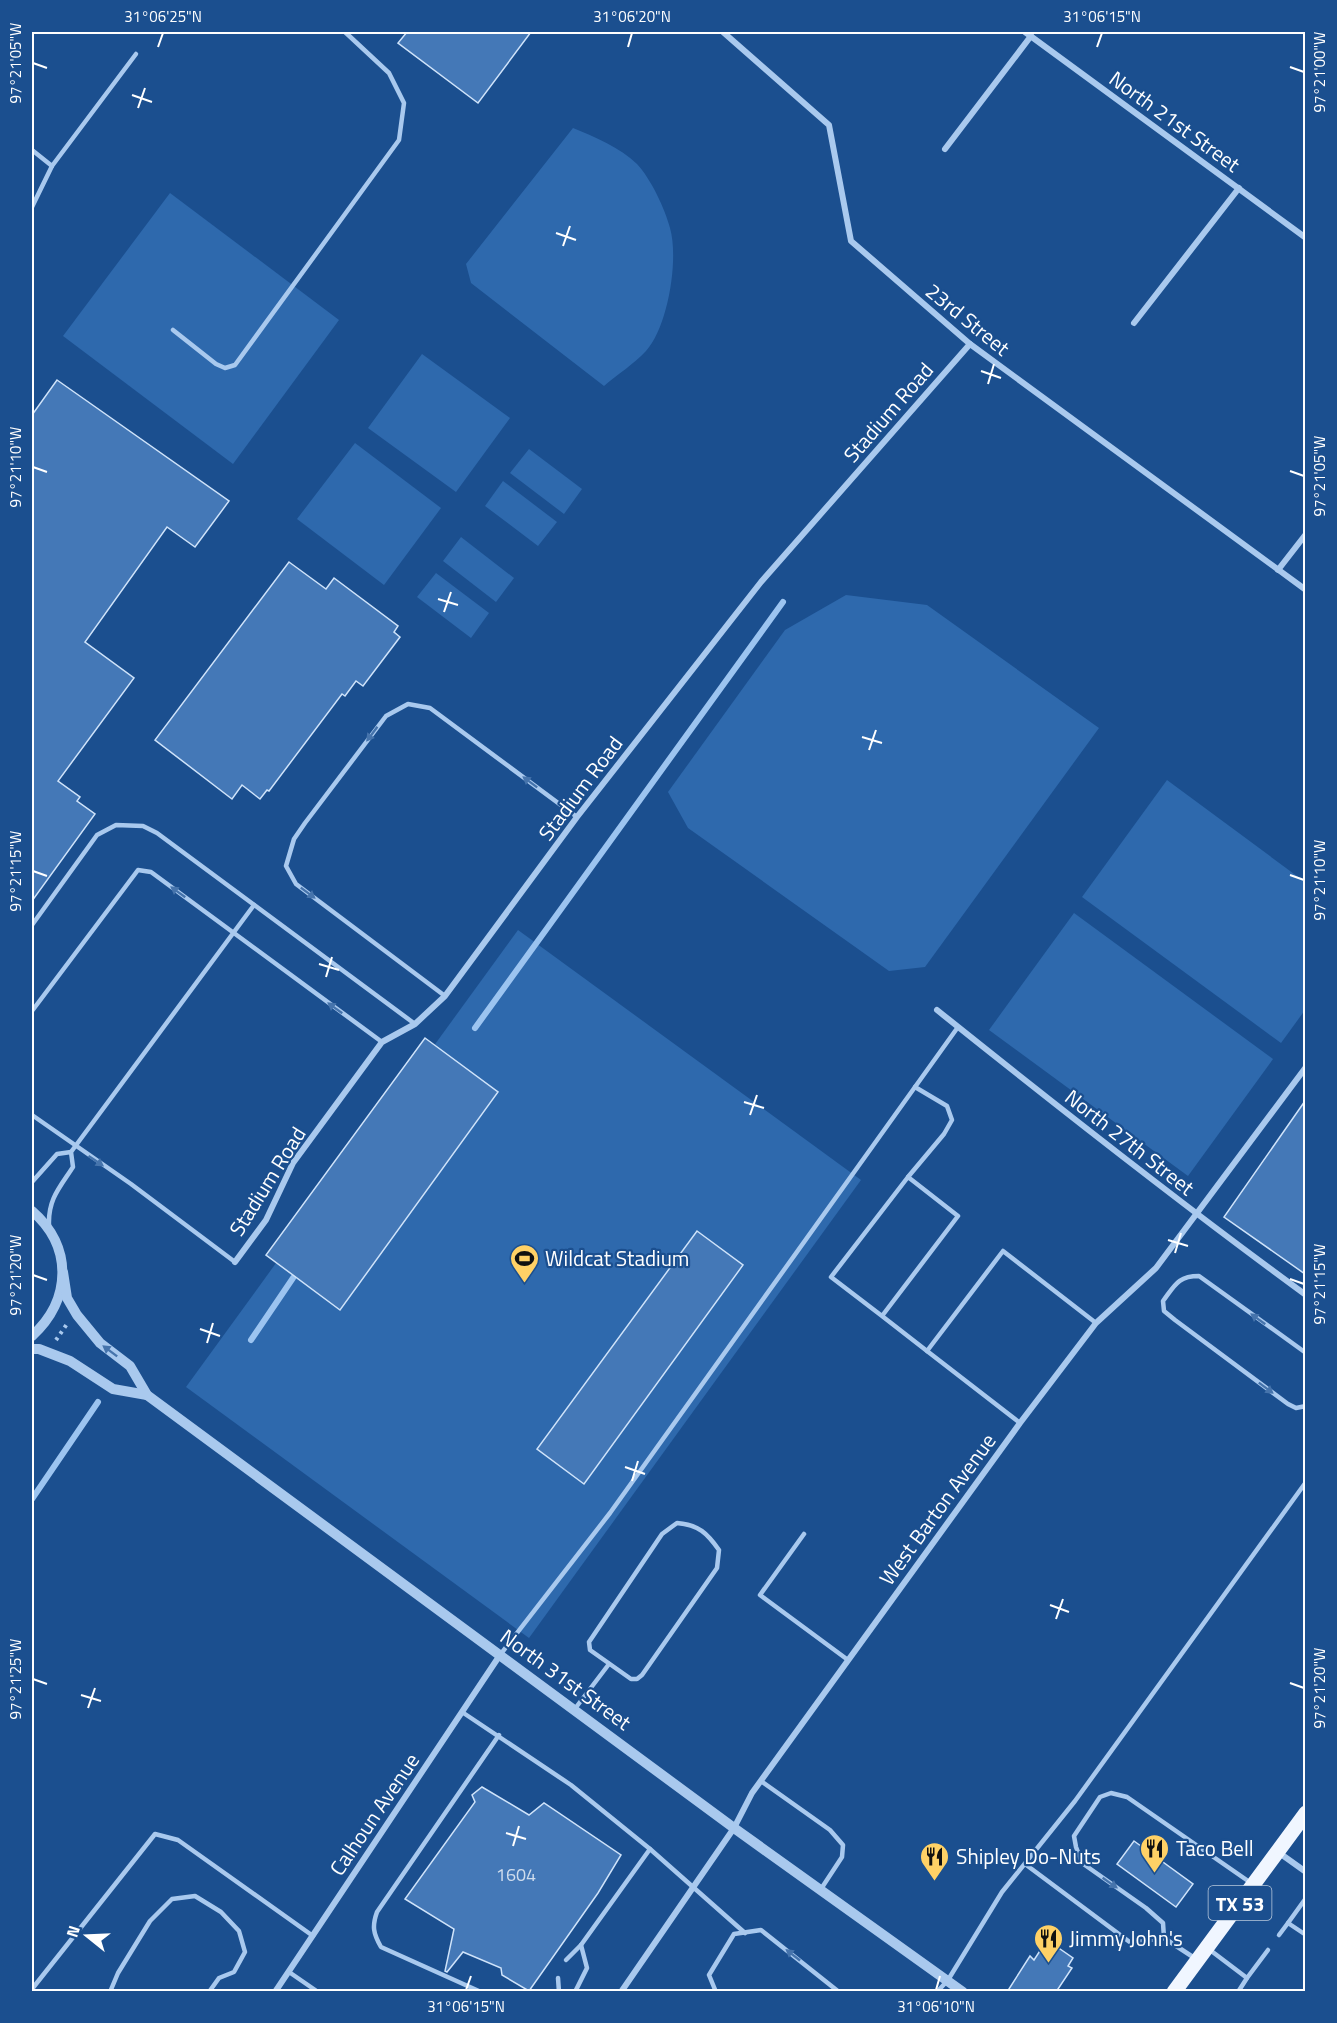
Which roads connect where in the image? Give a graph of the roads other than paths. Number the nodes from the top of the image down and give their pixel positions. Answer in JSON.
{"nodes":[{"id":1,"x":345,"y":32,"type":"edge"},
{"id":2,"x":723,"y":32,"type":"edge"},
{"id":3,"x":1025,"y":32,"type":"edge"},
{"id":4,"x":1031,"y":36,"type":"junction"},
{"id":5,"x":136,"y":54,"type":"dead end"},
{"id":6,"x":945,"y":149,"type":"dead end"},
{"id":7,"x":32,"y":150,"type":"edge"},
{"id":8,"x":52,"y":166,"type":"junction"},
{"id":9,"x":1239,"y":188,"type":"junction"},
{"id":10,"x":32,"y":207,"type":"edge"},
{"id":11,"x":1305,"y":238,"type":"edge"},
{"id":12,"x":1134,"y":322,"type":"dead end"},
{"id":13,"x":173,"y":330,"type":"dead end"},
{"id":14,"x":970,"y":344,"type":"junction"},
{"id":15,"x":1305,"y":534,"type":"edge"},
{"id":16,"x":1278,"y":570,"type":"junction"},
{"id":17,"x":1305,"y":590,"type":"edge"},
{"id":18,"x":577,"y":817,"type":"junction"},
{"id":19,"x":254,"y":905,"type":"junction"},
{"id":20,"x":32,"y":925,"type":"edge"},
{"id":21,"x":233,"y":933,"type":"junction"},
{"id":22,"x":445,"y":996,"type":"junction"},
{"id":23,"x":937,"y":1010,"type":"dead end"},
{"id":24,"x":32,"y":1011,"type":"edge"},
{"id":25,"x":415,"y":1024,"type":"junction"},
{"id":26,"x":958,"y":1027,"type":"junction"},
{"id":27,"x":382,"y":1042,"type":"junction"},
{"id":28,"x":1305,"y":1067,"type":"edge"},
{"id":29,"x":915,"y":1087,"type":"junction"},
{"id":30,"x":32,"y":1115,"type":"edge"},
{"id":31,"x":75,"y":1146,"type":"junction"},
{"id":32,"x":71,"y":1152,"type":"junction"},
{"id":33,"x":908,"y":1177,"type":"junction"},
{"id":34,"x":32,"y":1182,"type":"edge"},
{"id":35,"x":32,"y":1211,"type":"edge"},
{"id":36,"x":1196,"y":1214,"type":"junction"},
{"id":37,"x":50,"y":1231,"type":"junction"},
{"id":38,"x":235,"y":1262,"type":"joint"},
{"id":39,"x":63,"y":1272,"type":"junction"},
{"id":40,"x":1305,"y":1295,"type":"edge"},
{"id":41,"x":882,"y":1316,"type":"junction"},
{"id":42,"x":1096,"y":1323,"type":"junction"},
{"id":43,"x":32,"y":1335,"type":"edge"},
{"id":44,"x":32,"y":1349,"type":"edge"},
{"id":45,"x":927,"y":1351,"type":"junction"},
{"id":46,"x":1305,"y":1353,"type":"edge"},
{"id":47,"x":147,"y":1395,"type":"junction"},
{"id":48,"x":1305,"y":1406,"type":"edge"},
{"id":49,"x":1020,"y":1423,"type":"junction"},
{"id":50,"x":1305,"y":1482,"type":"edge"},
{"id":51,"x":804,"y":1534,"type":"dead end"},
{"id":52,"x":500,"y":1655,"type":"junction"},
{"id":53,"x":848,"y":1660,"type":"junction"},
{"id":54,"x":609,"y":1664,"type":"junction"},
{"id":55,"x":574,"y":1710,"type":"junction"},
{"id":56,"x":462,"y":1712,"type":"junction"},
{"id":57,"x":499,"y":1736,"type":"junction"},
{"id":58,"x":761,"y":1780,"type":"junction"},
{"id":59,"x":1305,"y":1814,"type":"edge"},
{"id":60,"x":734,"y":1828,"type":"junction"},
{"id":61,"x":650,"y":1849,"type":"junction"},
{"id":62,"x":1278,"y":1852,"type":"junction"},
{"id":63,"x":1025,"y":1864,"type":"junction"},
{"id":64,"x":1305,"y":1872,"type":"edge"},
{"id":65,"x":1253,"y":1885,"type":"junction"},
{"id":66,"x":694,"y":1887,"type":"junction"},
{"id":67,"x":820,"y":1889,"type":"junction"},
{"id":68,"x":1305,"y":1898,"type":"edge"},
{"id":69,"x":1288,"y":1923,"type":"junction"},
{"id":70,"x":745,"y":1933,"type":"junction"},
{"id":71,"x":1279,"y":1935,"type":"dead end"},
{"id":72,"x":1305,"y":1935,"type":"edge"},
{"id":73,"x":313,"y":1936,"type":"junction"},
{"id":74,"x":1164,"y":1938,"type":"junction"},
{"id":75,"x":581,"y":1945,"type":"junction"},
{"id":76,"x":1207,"y":1947,"type":"junction"},
{"id":77,"x":1268,"y":1950,"type":"dead end"},
{"id":78,"x":566,"y":1960,"type":"dead end"},
{"id":79,"x":1197,"y":1960,"type":"junction"},
{"id":80,"x":289,"y":1972,"type":"junction"},
{"id":81,"x":558,"y":1978,"type":"dead end"},
{"id":82,"x":1247,"y":1978,"type":"junction"},
{"id":83,"x":948,"y":1980,"type":"junction"},
{"id":84,"x":32,"y":1989,"type":"edge"},
{"id":85,"x":110,"y":1992,"type":"edge"},
{"id":86,"x":209,"y":1992,"type":"edge"},
{"id":87,"x":275,"y":1992,"type":"edge"},
{"id":88,"x":318,"y":1992,"type":"edge"},
{"id":89,"x":481,"y":1992,"type":"edge"},
{"id":90,"x":560,"y":1992,"type":"edge"},
{"id":91,"x":575,"y":1992,"type":"edge"},
{"id":92,"x":621,"y":1992,"type":"edge"},
{"id":93,"x":716,"y":1992,"type":"edge"},
{"id":94,"x":838,"y":1992,"type":"edge"},
{"id":95,"x":937,"y":1992,"type":"edge"},
{"id":96,"x":963,"y":1992,"type":"edge"},
{"id":97,"x":1174,"y":1992,"type":"edge"},
{"id":98,"x":1238,"y":1992,"type":"edge"}],
"edges":[{"from":1,"to":13,"type":"lane"},
{"from":2,"to":14,"type":"street","name":"23rd Street"},
{"from":3,"to":4,"type":"street","name":"North 21st Street"},
{"from":4,"to":6,"type":"street"},
{"from":4,"to":9,"type":"street","name":"North 21st Street"},
{"from":5,"to":8,"type":"lane"},
{"from":7,"to":8,"type":"lane"},
{"from":8,"to":10,"type":"lane"},
{"from":9,"to":11,"type":"street","name":"North 21st Street"},
{"from":9,"to":12,"type":"street"},
{"from":14,"to":16,"type":"street","name":"23rd Street"},
{"from":14,"to":18,"type":"street","name":"Stadium Road"},
{"from":15,"to":16,"type":"street"},
{"from":16,"to":17,"type":"street","name":"23rd Street"},
{"from":18,"to":22,"type":"street","name":"Stadium Road"},
{"from":18,"to":22,"type":"lane","one_way":true},
{"from":19,"to":20,"type":"lane"},
{"from":19,"to":21,"type":"lane"},
{"from":19,"to":25,"type":"lane"},
{"from":21,"to":24,"type":"lane","one_way":true},
{"from":27,"to":21,"type":"lane","one_way":true},
{"from":21,"to":31,"type":"lane"},
{"from":22,"to":25,"type":"street","name":"Stadium Road"},
{"from":23,"to":26,"type":"street","name":"North 27th Street"},
{"from":25,"to":27,"type":"street","name":"Stadium Road"},
{"from":26,"to":29,"type":"lane"},
{"from":26,"to":36,"type":"street","name":"North 27th Street"},
{"from":27,"to":38,"type":"street","name":"Stadium Road"},
{"from":28,"to":36,"type":"street","name":"West Barton Avenue"},
{"from":29,"to":33,"type":"lane"},
{"from":29,"to":52,"type":"lane"},
{"from":30,"to":31,"type":"lane"},
{"from":31,"to":32,"type":"lane"},
{"from":31,"to":38,"type":"lane","one_way":true},
{"from":32,"to":34,"type":"lane"},
{"from":32,"to":37,"type":"lane"},
{"from":33,"to":41,"type":"lane"},
{"from":33,"to":41,"type":"lane"},
{"from":35,"to":37,"type":"street"},
{"from":36,"to":40,"type":"street","name":"North 27th Street"},
{"from":36,"to":42,"type":"street","name":"West Barton Avenue"},
{"from":37,"to":39,"type":"street","name":"North 31st Street"},
{"from":39,"to":43,"type":"street"},
{"from":47,"to":39,"type":"street","name":"North 31st Street","one_way":true},
{"from":41,"to":45,"type":"lane"},
{"from":42,"to":45,"type":"lane"},
{"from":42,"to":49,"type":"street","name":"West Barton Avenue"},
{"from":44,"to":47,"type":"street","name":"North 31st Street"},
{"from":45,"to":49,"type":"lane"},
{"from":46,"to":48,"type":"lane","one_way":true},
{"from":47,"to":52,"type":"street","name":"North 31st Street"},
{"from":49,"to":53,"type":"street","name":"West Barton Avenue"},
{"from":50,"to":63,"type":"lane"},
{"from":51,"to":53,"type":"lane"},
{"from":52,"to":55,"type":"street","name":"North 31st Street"},
{"from":52,"to":56,"type":"street","name":"Calhoun Avenue"},
{"from":53,"to":58,"type":"street","name":"West Barton Avenue"},
{"from":54,"to":54,"type":"lane"},
{"from":54,"to":55,"type":"lane"},
{"from":55,"to":60,"type":"street","name":"North 31st Street"},
{"from":56,"to":57,"type":"lane"},
{"from":56,"to":73,"type":"street","name":"Calhoun Avenue"},
{"from":57,"to":61,"type":"lane"},
{"from":57,"to":89,"type":"lane"},
{"from":58,"to":60,"type":"street","name":"West Barton Avenue"},
{"from":58,"to":67,"type":"lane"},
{"from":59,"to":62,"type":"main road","number":"TX 53"},
{"from":60,"to":66,"type":"street","name":"West Barton Avenue"},
{"from":60,"to":67,"type":"street","name":"North 31st Street"},
{"from":61,"to":66,"type":"lane"},
{"from":61,"to":75,"type":"lane"},
{"from":62,"to":64,"type":"street"},
{"from":62,"to":65,"type":"main road","number":"TX 53"},
{"from":63,"to":74,"type":"lane"},
{"from":63,"to":83,"type":"lane"},
{"from":65,"to":74,"type":"lane","one_way":true},
{"from":65,"to":76,"type":"main road","number":"TX 53"},
{"from":66,"to":70,"type":"lane"},
{"from":66,"to":92,"type":"street","name":"West Barton Avenue"},
{"from":67,"to":83,"type":"street","name":"North 31st Street"},
{"from":68,"to":69,"type":"lane"},
{"from":69,"to":71,"type":"lane"},
{"from":69,"to":72,"type":"lane"},
{"from":70,"to":93,"type":"lane"},
{"from":94,"to":70,"type":"lane","one_way":true},
{"from":73,"to":80,"type":"street","name":"Calhoun Avenue"},
{"from":73,"to":84,"type":"lane"},
{"from":74,"to":79,"type":"lane"},
{"from":75,"to":78,"type":"lane"},
{"from":75,"to":91,"type":"lane"},
{"from":76,"to":79,"type":"main road","number":"TX 53"},
{"from":76,"to":82,"type":"lane"},
{"from":77,"to":82,"type":"lane"},
{"from":79,"to":97,"type":"main road","number":"TX 53"},
{"from":80,"to":87,"type":"street","name":"Calhoun Avenue"},
{"from":80,"to":88,"type":"lane"},
{"from":81,"to":90,"type":"lane"},
{"from":82,"to":98,"type":"lane"},
{"from":83,"to":95,"type":"lane"},
{"from":83,"to":96,"type":"street","name":"North 31st Street"},
{"from":85,"to":86,"type":"lane"}]}
